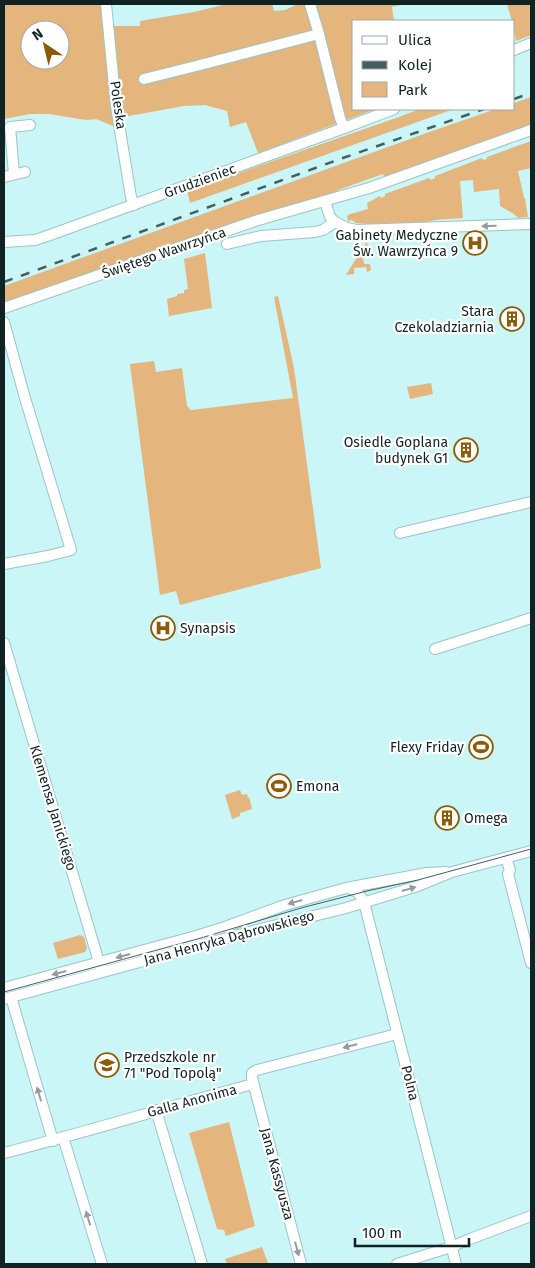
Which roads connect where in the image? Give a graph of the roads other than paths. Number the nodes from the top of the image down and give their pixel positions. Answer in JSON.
{"nodes":[{"id":1,"x":106,"y":4,"type":"edge"},
{"id":2,"x":310,"y":4,"type":"edge"},
{"id":3,"x":319,"y":34,"type":"junction"},
{"id":4,"x":531,"y":43,"type":"edge"},
{"id":5,"x":515,"y":50,"type":"edge"},
{"id":6,"x":144,"y":78,"type":"dead end"},
{"id":7,"x":391,"y":110,"type":"edge"},
{"id":8,"x":30,"y":125,"type":"dead end"},
{"id":9,"x":344,"y":128,"type":"junction"},
{"id":10,"x":531,"y":130,"type":"edge"},
{"id":11,"x":14,"y":174,"type":"edge"},
{"id":12,"x":325,"y":201,"type":"junction"},
{"id":13,"x":134,"y":205,"type":"junction"},
{"id":14,"x":335,"y":222,"type":"junction"},
{"id":15,"x":531,"y":224,"type":"edge"},
{"id":16,"x":4,"y":242,"type":"edge"},
{"id":17,"x":227,"y":244,"type":"dead end"},
{"id":18,"x":4,"y":308,"type":"edge"},
{"id":19,"x":4,"y":322,"type":"edge"},
{"id":20,"x":531,"y":502,"type":"edge"},
{"id":21,"x":400,"y":533,"type":"dead end"},
{"id":22,"x":4,"y":564,"type":"edge"},
{"id":23,"x":531,"y":618,"type":"edge"},
{"id":24,"x":4,"y":643,"type":"edge"},
{"id":25,"x":435,"y":649,"type":"dead end"},
{"id":26,"x":531,"y":851,"type":"edge"},
{"id":27,"x":506,"y":858,"type":"junction"},
{"id":28,"x":452,"y":872,"type":"junction"},
{"id":29,"x":382,"y":880,"type":"junction"},
{"id":30,"x":346,"y":888,"type":"junction"},
{"id":31,"x":364,"y":902,"type":"junction"},
{"id":32,"x":531,"y":963,"type":"edge"},
{"id":33,"x":100,"y":968,"type":"junction"},
{"id":34,"x":4,"y":988,"type":"edge"},
{"id":35,"x":7,"y":998,"type":"edge"},
{"id":36,"x":397,"y":1034,"type":"junction"},
{"id":37,"x":253,"y":1084,"type":"junction"},
{"id":38,"x":156,"y":1110,"type":"junction"},
{"id":39,"x":58,"y":1139,"type":"junction"},
{"id":40,"x":4,"y":1153,"type":"edge"},
{"id":41,"x":531,"y":1216,"type":"edge"},
{"id":42,"x":452,"y":1247,"type":"junction"},
{"id":43,"x":102,"y":1264,"type":"edge"},
{"id":44,"x":202,"y":1264,"type":"edge"},
{"id":45,"x":301,"y":1264,"type":"edge"},
{"id":46,"x":397,"y":1264,"type":"edge"},
{"id":47,"x":456,"y":1264,"type":"edge"}],
"edges":[{"from":1,"to":13,"type":"street","name":"Poleska"},
{"from":2,"to":3,"type":"street"},
{"from":3,"to":6,"type":"street"},
{"from":3,"to":9,"type":"street"},
{"from":4,"to":5,"type":"street"},
{"from":7,"to":9,"type":"street","name":"Grudzieniec"},
{"from":8,"to":11,"type":"street"},
{"from":9,"to":13,"type":"street","name":"Grudzieniec"},
{"from":10,"to":12,"type":"street","name":"Świętego Wawrzyńca"},
{"from":12,"to":14,"type":"street"},
{"from":12,"to":18,"type":"street","name":"Świętego Wawrzyńca"},
{"from":13,"to":16,"type":"street","name":"Grudzieniec"},
{"from":15,"to":14,"type":"street","one_way":true},
{"from":14,"to":17,"type":"street","name":"Świętego Wawrzyńca"},
{"from":19,"to":22,"type":"street"},
{"from":20,"to":21,"type":"street"},
{"from":23,"to":25,"type":"street"},
{"from":24,"to":33,"type":"street","name":"Klemensa Janickiego"},
{"from":26,"to":27,"type":"street","name":"Jana Henryka Dąbrowskiego"},
{"from":27,"to":28,"type":"street","name":"Jana Henryka Dąbrowskiego"},
{"from":27,"to":32,"type":"street"},
{"from":28,"to":29,"type":"street","name":"Jana Henryka Dąbrowskiego"},
{"from":31,"to":28,"type":"street","name":"Jana Henryka Dąbrowskiego","one_way":true},
{"from":29,"to":30,"type":"street","name":"Jana Henryka Dąbrowskiego"},
{"from":29,"to":31,"type":"street"},
{"from":30,"to":31,"type":"street"},
{"from":30,"to":33,"type":"street","name":"Jana Henryka Dąbrowskiego","one_way":true},
{"from":31,"to":33,"type":"street","name":"Jana Henryka Dąbrowskiego"},
{"from":31,"to":36,"type":"street","name":"Polna"},
{"from":33,"to":34,"type":"street","name":"Jana Henryka Dąbrowskiego","one_way":true},
{"from":33,"to":35,"type":"street","name":"Jana Henryka Dąbrowskiego"},
{"from":39,"to":35,"type":"street","one_way":true},
{"from":36,"to":37,"type":"street","name":"Galla Anonima","one_way":true},
{"from":36,"to":42,"type":"street","name":"Polna"},
{"from":37,"to":38,"type":"street","name":"Galla Anonima"},
{"from":37,"to":45,"type":"street","name":"Jana Kassyusza","one_way":true},
{"from":38,"to":39,"type":"street","name":"Galla Anonima"},
{"from":38,"to":44,"type":"street"},
{"from":39,"to":40,"type":"street","name":"Galla Anonima"},
{"from":43,"to":39,"type":"street","one_way":true},
{"from":41,"to":42,"type":"street"},
{"from":42,"to":46,"type":"street"},
{"from":42,"to":47,"type":"street","name":"Polna"}]}
